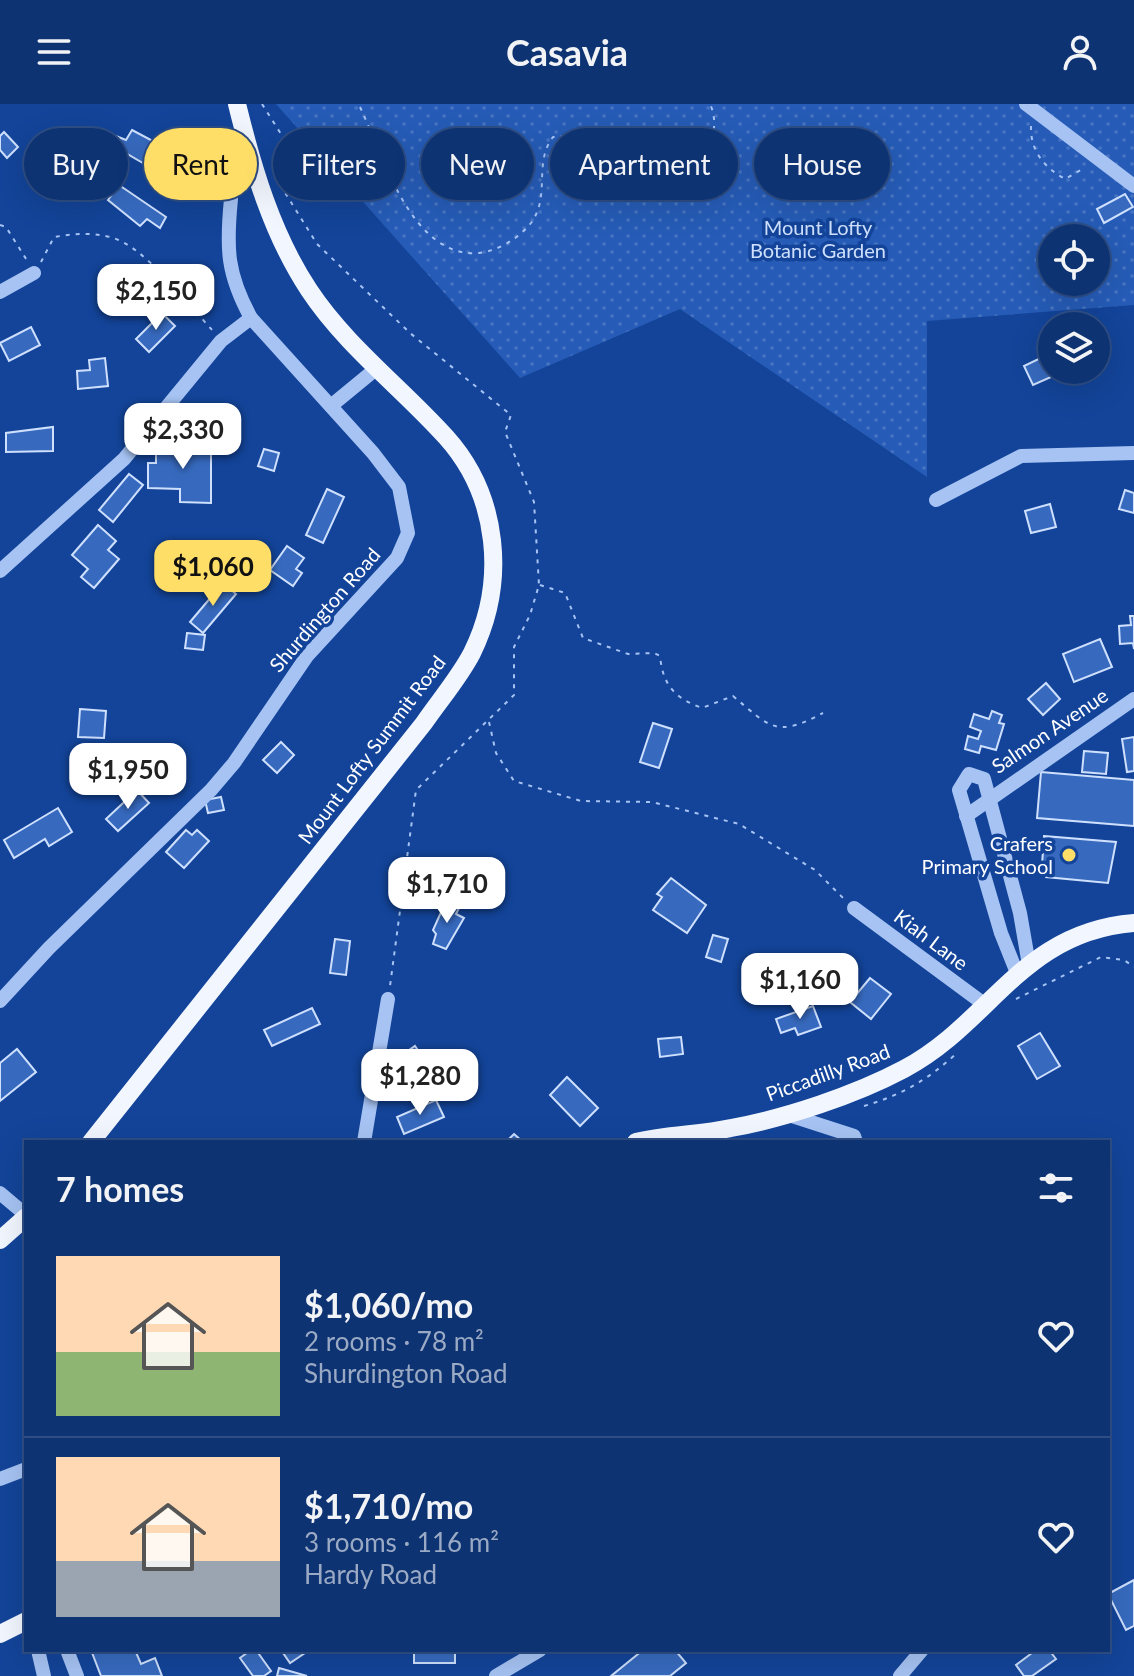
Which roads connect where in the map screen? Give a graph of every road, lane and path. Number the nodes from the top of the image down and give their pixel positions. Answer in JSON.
{"nodes":[{"id":1,"x":237,"y":104,"type":"edge"},
{"id":2,"x":262,"y":104,"type":"edge"},
{"id":3,"x":710,"y":104,"type":"edge"},
{"id":4,"x":1027,"y":105,"type":"edge"},
{"id":5,"x":360,"y":107,"type":"dead end"},
{"id":6,"x":1093,"y":157,"type":"junction"},
{"id":7,"x":1134,"y":186,"type":"edge"},
{"id":8,"x":231,"y":200,"type":"edge"},
{"id":9,"x":0,"y":225,"type":"edge"},
{"id":10,"x":34,"y":273,"type":"junction"},
{"id":11,"x":0,"y":292,"type":"edge"},
{"id":12,"x":251,"y":318,"type":"junction"},
{"id":13,"x":221,"y":341,"type":"junction"},
{"id":14,"x":377,"y":368,"type":"junction"},
{"id":15,"x":332,"y":405,"type":"junction"},
{"id":16,"x":1134,"y":453,"type":"edge"},
{"id":17,"x":936,"y":500,"type":"dead end"},
{"id":18,"x":0,"y":571,"type":"edge"},
{"id":19,"x":539,"y":585,"type":"junction"},
{"id":20,"x":1134,"y":699,"type":"edge"},
{"id":21,"x":823,"y":713,"type":"dead end"},
{"id":22,"x":489,"y":720,"type":"junction"},
{"id":23,"x":988,"y":797,"type":"junction"},
{"id":24,"x":966,"y":816,"type":"junction"},
{"id":25,"x":854,"y":908,"type":"joint"},
{"id":26,"x":1134,"y":923,"type":"edge"},
{"id":27,"x":1134,"y":967,"type":"edge"},
{"id":28,"x":1023,"y":969,"type":"junction"},
{"id":29,"x":388,"y":999,"type":"joint"},
{"id":30,"x":0,"y":1001,"type":"edge"},
{"id":31,"x":1011,"y":1002,"type":"dead end"},
{"id":32,"x":984,"y":1004,"type":"junction"},
{"id":33,"x":785,"y":1113,"type":"junction"},
{"id":34,"x":93,"y":1140,"type":"edge"},
{"id":35,"x":364,"y":1140,"type":"edge"},
{"id":36,"x":644,"y":1140,"type":"edge"},
{"id":37,"x":855,"y":1140,"type":"edge"},
{"id":38,"x":0,"y":1193,"type":"edge"},
{"id":39,"x":24,"y":1214,"type":"edge"},
{"id":40,"x":24,"y":1218,"type":"edge"},
{"id":41,"x":0,"y":1240,"type":"edge"},
{"id":42,"x":24,"y":1470,"type":"edge"},
{"id":43,"x":0,"y":1479,"type":"edge"},
{"id":44,"x":24,"y":1622,"type":"edge"},
{"id":45,"x":0,"y":1634,"type":"edge"},
{"id":46,"x":38,"y":1652,"type":"edge"},
{"id":47,"x":68,"y":1652,"type":"edge"},
{"id":48,"x":537,"y":1652,"type":"edge"},
{"id":49,"x":920,"y":1652,"type":"edge"},
{"id":50,"x":44,"y":1676,"type":"edge"},
{"id":51,"x":77,"y":1676,"type":"edge"},
{"id":52,"x":496,"y":1676,"type":"edge"},
{"id":53,"x":900,"y":1676,"type":"edge"}],
"edges":[{"from":1,"to":14,"type":"main road","name":"Mount Lofty Summit Road"},
{"from":2,"to":19,"type":"path"},
{"from":3,"to":5,"type":"path"},
{"from":4,"to":6,"type":"street"},
{"from":4,"to":6,"type":"path"},
{"from":6,"to":7,"type":"street"},
{"from":8,"to":12,"type":"street","name":"Shurdington Road"},
{"from":9,"to":10,"type":"path"},
{"from":10,"to":11,"type":"street"},
{"from":10,"to":13,"type":"path"},
{"from":12,"to":13,"type":"street"},
{"from":12,"to":15,"type":"street","name":"Shurdington Road"},
{"from":13,"to":18,"type":"street"},
{"from":14,"to":15,"type":"street"},
{"from":14,"to":34,"type":"main road","name":"Mount Lofty Summit Road"},
{"from":15,"to":30,"type":"street","name":"Shurdington Road"},
{"from":16,"to":17,"type":"street"},
{"from":19,"to":21,"type":"path"},
{"from":19,"to":22,"type":"path"},
{"from":20,"to":23,"type":"street","name":"Salmon Avenue"},
{"from":22,"to":25,"type":"path"},
{"from":22,"to":29,"type":"path"},
{"from":23,"to":24,"type":"street","name":"Salmon Avenue"},
{"from":23,"to":24,"type":"street"},
{"from":23,"to":28,"type":"street"},
{"from":24,"to":28,"type":"street"},
{"from":25,"to":32,"type":"street","name":"Kiah Lane"},
{"from":26,"to":28,"type":"main road","name":"Piccadilly Road"},
{"from":27,"to":31,"type":"path"},
{"from":28,"to":32,"type":"main road","name":"Piccadilly Road"},
{"from":29,"to":35,"type":"street"},
{"from":32,"to":33,"type":"main road","name":"Piccadilly Road"},
{"from":33,"to":36,"type":"main road","name":"Piccadilly Road"},
{"from":33,"to":37,"type":"street"},
{"from":38,"to":39,"type":"street"},
{"from":40,"to":41,"type":"main road"},
{"from":42,"to":43,"type":"street"},
{"from":44,"to":45,"type":"main road"},
{"from":46,"to":50,"type":"street"},
{"from":47,"to":51,"type":"street"},
{"from":48,"to":52,"type":"street"},
{"from":49,"to":53,"type":"street"}]}
